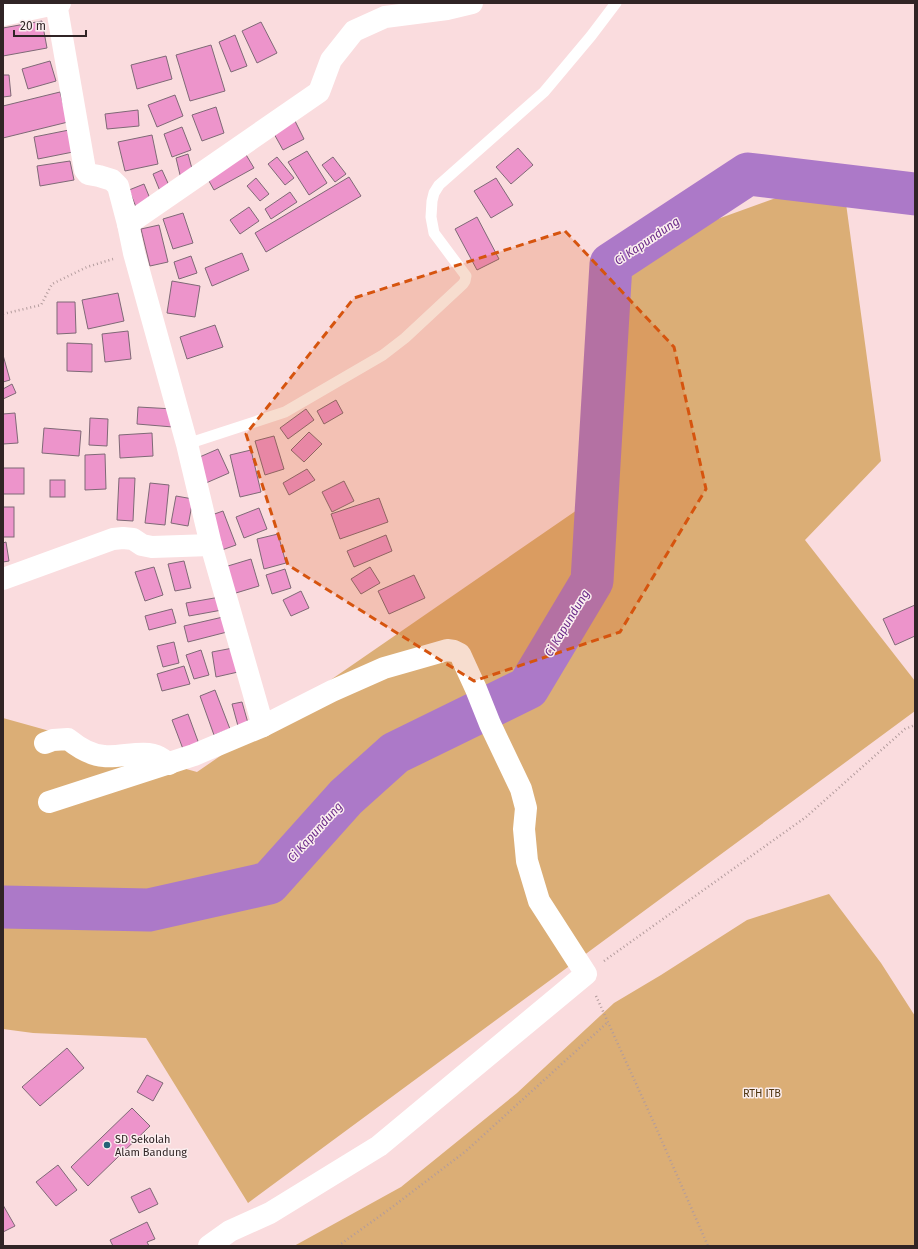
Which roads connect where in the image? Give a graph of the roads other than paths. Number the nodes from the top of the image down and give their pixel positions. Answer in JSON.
{"nodes":[{"id":1,"x":57,"y":3,"type":"edge"},
{"id":2,"x":472,"y":3,"type":"edge"},
{"id":3,"x":616,"y":3,"type":"edge"},
{"id":4,"x":3,"y":15,"type":"edge"},
{"id":5,"x":128,"y":224,"type":"junction"},
{"id":6,"x":187,"y":444,"type":"junction"},
{"id":7,"x":211,"y":545,"type":"junction"},
{"id":8,"x":3,"y":578,"type":"edge"},
{"id":9,"x":263,"y":726,"type":"junction"},
{"id":10,"x":45,"y":743,"type":"dead end"},
{"id":11,"x":169,"y":764,"type":"junction"},
{"id":12,"x":49,"y":802,"type":"dead end"},
{"id":13,"x":209,"y":1246,"type":"edge"}],
"edges":[{"from":1,"to":4,"type":"street"},
{"from":1,"to":5,"type":"street"},
{"from":2,"to":5,"type":"street"},
{"from":3,"to":6,"type":"lane"},
{"from":5,"to":6,"type":"street"},
{"from":6,"to":7,"type":"street"},
{"from":7,"to":8,"type":"street"},
{"from":7,"to":9,"type":"street"},
{"from":9,"to":11,"type":"street"},
{"from":9,"to":13,"type":"street"},
{"from":10,"to":11,"type":"street"},
{"from":11,"to":12,"type":"street"}]}
